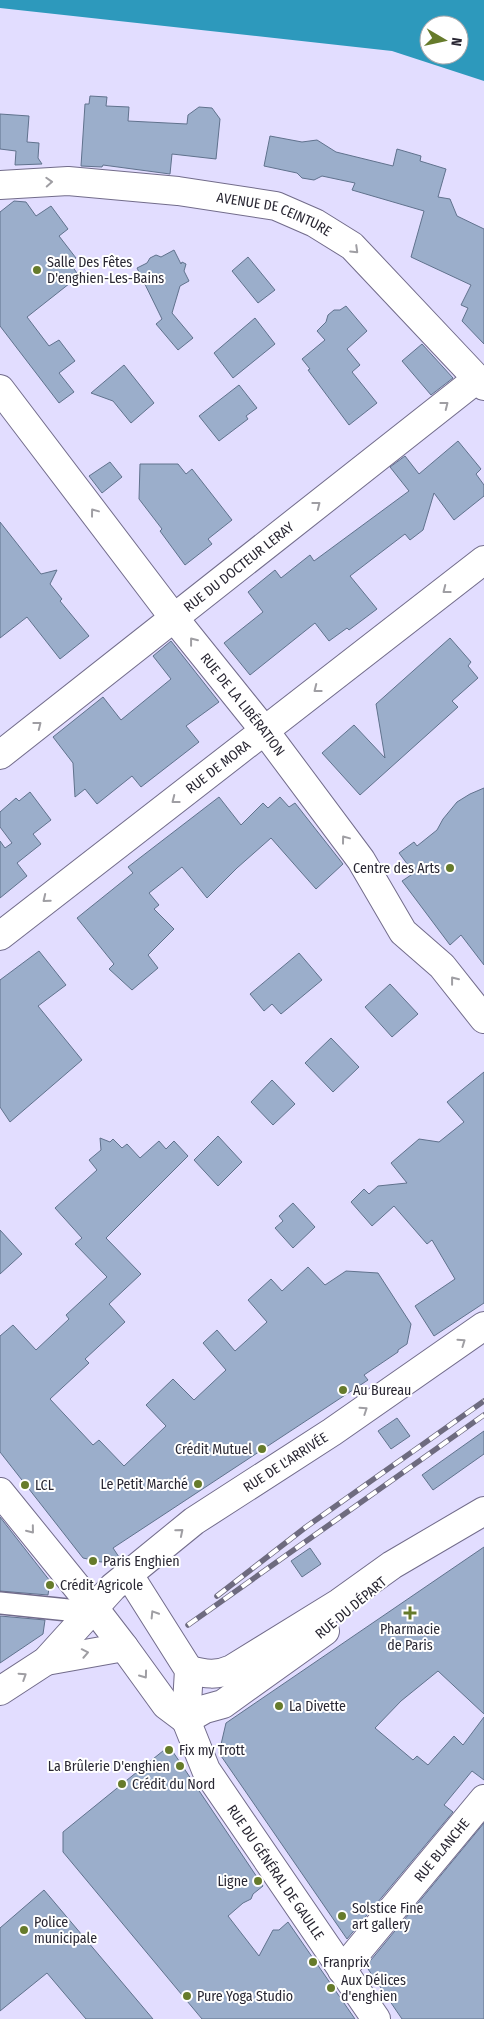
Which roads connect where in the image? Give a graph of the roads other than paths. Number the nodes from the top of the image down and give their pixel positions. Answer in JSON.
{"nodes":[{"id":1,"x":0,"y":184,"type":"edge"},
{"id":2,"x":481,"y":382,"type":"edge"},
{"id":3,"x":0,"y":389,"type":"edge"},
{"id":4,"x":484,"y":560,"type":"edge"},
{"id":5,"x":174,"y":618,"type":"junction"},
{"id":6,"x":264,"y":730,"type":"junction"},
{"id":7,"x":0,"y":755,"type":"edge"},
{"id":8,"x":0,"y":936,"type":"edge"},
{"id":9,"x":484,"y":1019,"type":"edge"},
{"id":10,"x":484,"y":1326,"type":"edge"},
{"id":11,"x":0,"y":1492,"type":"edge"},
{"id":12,"x":484,"y":1511,"type":"edge"},
{"id":13,"x":444,"y":1535,"type":"junction"},
{"id":14,"x":129,"y":1575,"type":"junction"},
{"id":15,"x":0,"y":1603,"type":"edge"},
{"id":16,"x":339,"y":1603,"type":"junction"},
{"id":17,"x":81,"y":1609,"type":"junction"},
{"id":18,"x":124,"y":1647,"type":"junction"},
{"id":19,"x":46,"y":1661,"type":"junction"},
{"id":20,"x":189,"y":1670,"type":"junction"},
{"id":21,"x":0,"y":1691,"type":"edge"},
{"id":22,"x":195,"y":1715,"type":"junction"},
{"id":23,"x":484,"y":1799,"type":"edge"},
{"id":24,"x":342,"y":1970,"type":"junction"},
{"id":25,"x":376,"y":2019,"type":"edge"}],
"edges":[{"from":1,"to":2,"type":"street","name":"AVENUE DE CEINTURE","one_way":true},
{"from":5,"to":2,"type":"street","name":"RUE DU DOCTEUR LERAY","one_way":true},
{"from":5,"to":3,"type":"street","name":"RUE DE LA LIBÉRATION","one_way":true},
{"from":4,"to":6,"type":"street","name":"RUE DE MORA","one_way":true},
{"from":6,"to":5,"type":"street","name":"RUE DE LA LIBÉRATION","one_way":true},
{"from":7,"to":5,"type":"street","name":"RUE DU DOCTEUR LERAY","one_way":true},
{"from":6,"to":8,"type":"street","name":"RUE DE MORA","one_way":true},
{"from":9,"to":6,"type":"street","name":"RUE DE LA LIBÉRATION","one_way":true},
{"from":14,"to":10,"type":"street","name":"RUE DE L'ARRIVÉE","one_way":true},
{"from":11,"to":17,"type":"street","one_way":true},
{"from":12,"to":13,"type":"street","name":"RUE DU DÉPART"},
{"from":13,"to":16,"type":"street","name":"RUE DU DÉPART"},
{"from":13,"to":22,"type":"street","name":"RUE DU DÉPART"},
{"from":14,"to":17,"type":"street","name":"RUE DE L'ARRIVÉE"},
{"from":20,"to":14,"type":"street","one_way":true},
{"from":15,"to":17,"type":"street"},
{"from":16,"to":20,"type":"street","name":"RUE DU DÉPART"},
{"from":16,"to":22,"type":"street","name":"RUE DU DÉPART"},
{"from":17,"to":18,"type":"street"},
{"from":17,"to":19,"type":"street","name":"RUE DE L'ARRIVÉE"},
{"from":19,"to":18,"type":"street","one_way":true},
{"from":18,"to":22,"type":"street","one_way":true},
{"from":21,"to":19,"type":"street","one_way":true},
{"from":20,"to":22,"type":"street","name":"RUE DU GÉNÉRAL DE GAULLE"},
{"from":22,"to":24,"type":"street","name":"RUE DU GÉNÉRAL DE GAULLE"},
{"from":23,"to":24,"type":"street","name":"RUE BLANCHE"},
{"from":24,"to":25,"type":"street","name":"RUE DU GÉNÉRAL DE GAULLE"}]}
